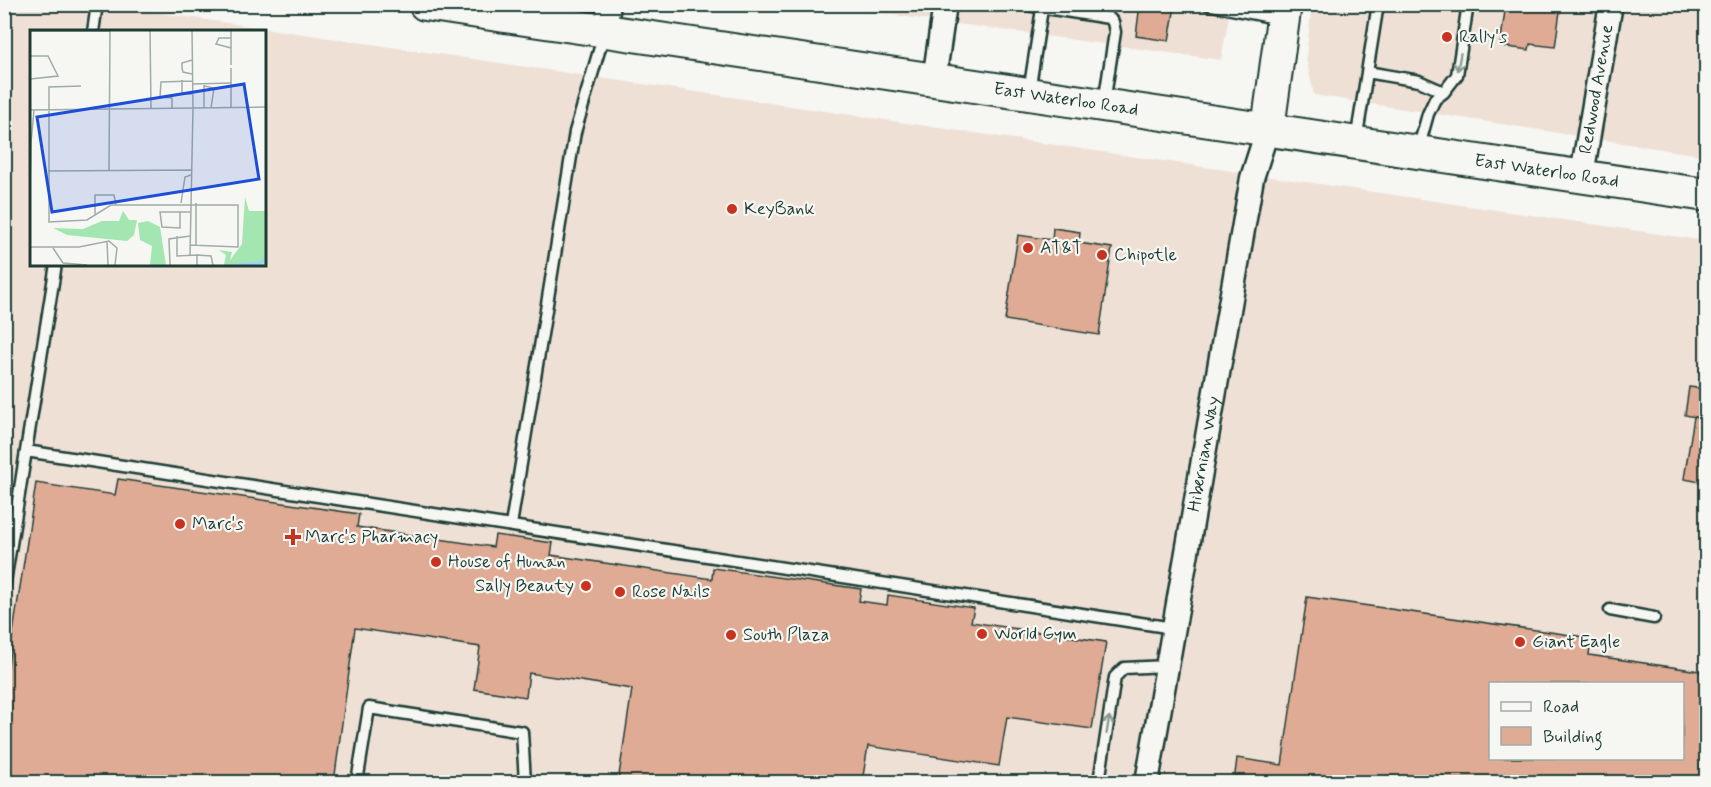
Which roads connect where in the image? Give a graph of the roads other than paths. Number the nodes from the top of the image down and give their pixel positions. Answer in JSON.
{"nodes":[{"id":1,"x":97,"y":4,"type":"edge"},
{"id":2,"x":425,"y":4,"type":"edge"},
{"id":3,"x":945,"y":4,"type":"edge"},
{"id":4,"x":1021,"y":4,"type":"edge"},
{"id":5,"x":1207,"y":4,"type":"edge"},
{"id":6,"x":1378,"y":4,"type":"edge"},
{"id":7,"x":1468,"y":4,"type":"edge"},
{"id":8,"x":1611,"y":4,"type":"edge"},
{"id":9,"x":1042,"y":9,"type":"junction"},
{"id":10,"x":1284,"y":12,"type":"edge"},
{"id":11,"x":607,"y":18,"type":"edge"},
{"id":12,"x":93,"y":30,"type":"edge"},
{"id":13,"x":1367,"y":72,"type":"junction"},
{"id":14,"x":934,"y":80,"type":"junction"},
{"id":15,"x":1444,"y":92,"type":"junction"},
{"id":16,"x":1028,"y":94,"type":"junction"},
{"id":17,"x":1104,"y":105,"type":"junction"},
{"id":18,"x":1268,"y":128,"type":"junction"},
{"id":19,"x":1356,"y":141,"type":"junction"},
{"id":20,"x":1418,"y":150,"type":"junction"},
{"id":21,"x":1582,"y":175,"type":"junction"},
{"id":22,"x":1707,"y":195,"type":"edge"},
{"id":23,"x":56,"y":266,"type":"edge"},
{"id":24,"x":26,"y":451,"type":"junction"},
{"id":25,"x":511,"y":525,"type":"junction"},
{"id":26,"x":4,"y":588,"type":"edge"},
{"id":27,"x":1610,"y":610,"type":"dead end"},
{"id":28,"x":1654,"y":618,"type":"dead end"},
{"id":29,"x":1173,"y":628,"type":"junction"},
{"id":30,"x":1167,"y":666,"type":"junction"},
{"id":31,"x":357,"y":783,"type":"edge"},
{"id":32,"x":525,"y":783,"type":"edge"},
{"id":33,"x":1099,"y":783,"type":"edge"},
{"id":34,"x":1147,"y":783,"type":"edge"}],
"edges":[{"from":1,"to":12,"type":"lane"},
{"from":2,"to":11,"type":"main road","name":"East Waterloo Road"},
{"from":3,"to":14,"type":"street"},
{"from":4,"to":9,"type":"lane"},
{"from":5,"to":10,"type":"lane"},
{"from":6,"to":13,"type":"lane"},
{"from":7,"to":15,"type":"lane","one_way":true},
{"from":8,"to":21,"type":"street","name":"Redwood Avenue"},
{"from":9,"to":16,"type":"lane"},
{"from":9,"to":17,"type":"lane"},
{"from":10,"to":18,"type":"main road"},
{"from":11,"to":14,"type":"main road","name":"East Waterloo Road"},
{"from":11,"to":25,"type":"lane"},
{"from":13,"to":15,"type":"lane"},
{"from":13,"to":19,"type":"lane"},
{"from":14,"to":16,"type":"main road","name":"East Waterloo Road"},
{"from":15,"to":20,"type":"lane"},
{"from":16,"to":17,"type":"main road","name":"East Waterloo Road"},
{"from":17,"to":18,"type":"main road","name":"East Waterloo Road"},
{"from":18,"to":19,"type":"main road","name":"East Waterloo Road"},
{"from":18,"to":29,"type":"street","name":"Hibernian Way"},
{"from":19,"to":20,"type":"main road","name":"East Waterloo Road"},
{"from":20,"to":21,"type":"main road","name":"East Waterloo Road"},
{"from":21,"to":22,"type":"main road","name":"East Waterloo Road"},
{"from":23,"to":24,"type":"lane"},
{"from":24,"to":25,"type":"lane"},
{"from":24,"to":26,"type":"lane"},
{"from":25,"to":29,"type":"lane"},
{"from":27,"to":28,"type":"lane"},
{"from":29,"to":30,"type":"street","name":"Hibernian Way"},
{"from":33,"to":30,"type":"lane","one_way":true},
{"from":30,"to":34,"type":"street","name":"Hibernian Way"},
{"from":31,"to":32,"type":"lane"}]}
